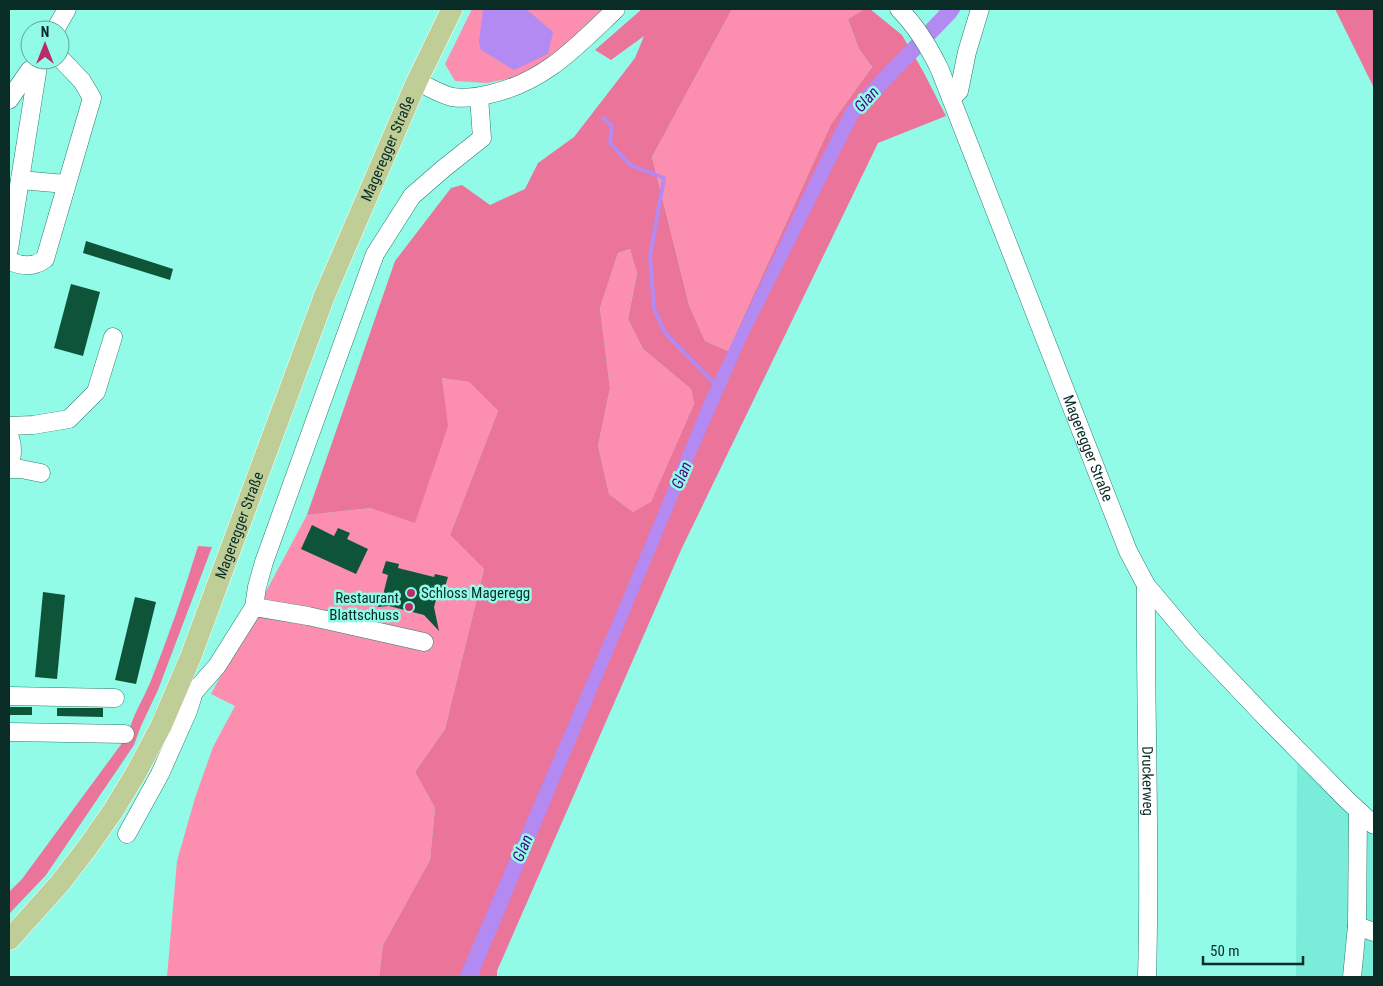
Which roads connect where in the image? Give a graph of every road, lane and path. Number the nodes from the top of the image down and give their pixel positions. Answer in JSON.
{"nodes":[{"id":1,"x":452,"y":9,"type":"edge"},
{"id":2,"x":616,"y":9,"type":"edge"},
{"id":3,"x":899,"y":9,"type":"edge"},
{"id":4,"x":980,"y":9,"type":"edge"},
{"id":5,"x":70,"y":68,"type":"edge"},
{"id":6,"x":30,"y":70,"type":"edge"},
{"id":7,"x":37,"y":70,"type":"edge"},
{"id":8,"x":417,"y":81,"type":"junction"},
{"id":9,"x":479,"y":97,"type":"junction"},
{"id":10,"x":951,"y":98,"type":"junction"},
{"id":11,"x":9,"y":100,"type":"edge"},
{"id":12,"x":17,"y":174,"type":"edge"},
{"id":13,"x":66,"y":184,"type":"junction"},
{"id":14,"x":9,"y":249,"type":"edge"},
{"id":15,"x":9,"y":262,"type":"edge"},
{"id":16,"x":114,"y":337,"type":"dead end"},
{"id":17,"x":9,"y":426,"type":"edge"},
{"id":18,"x":9,"y":436,"type":"edge"},
{"id":19,"x":9,"y":467,"type":"edge"},
{"id":20,"x":41,"y":474,"type":"dead end"},
{"id":21,"x":1146,"y":586,"type":"junction"},
{"id":22,"x":254,"y":607,"type":"junction"},
{"id":23,"x":424,"y":642,"type":"dead end"},
{"id":24,"x":9,"y":696,"type":"edge"},
{"id":25,"x":115,"y":698,"type":"dead end"},
{"id":26,"x":9,"y":732,"type":"edge"},
{"id":27,"x":125,"y":734,"type":"dead end"},
{"id":28,"x":1358,"y":811,"type":"junction"},
{"id":29,"x":1374,"y":825,"type":"edge"},
{"id":30,"x":127,"y":834,"type":"dead end"},
{"id":31,"x":1357,"y":926,"type":"junction"},
{"id":32,"x":1374,"y":932,"type":"edge"},
{"id":33,"x":9,"y":940,"type":"edge"},
{"id":34,"x":1147,"y":977,"type":"edge"},
{"id":35,"x":1352,"y":977,"type":"edge"}],
"edges":[{"from":1,"to":8,"type":"main road","name":"Mageregger Straße"},
{"from":2,"to":9,"type":"street","name":"Mageregger Straße"},
{"from":3,"to":10,"type":"street","name":"Mageregger Straße"},
{"from":4,"to":10,"type":"street"},
{"from":5,"to":13,"type":"street"},
{"from":6,"to":11,"type":"street"},
{"from":7,"to":12,"type":"street"},
{"from":8,"to":9,"type":"street","name":"Mageregger Straße"},
{"from":8,"to":33,"type":"main road","name":"Mageregger Straße"},
{"from":9,"to":22,"type":"street"},
{"from":10,"to":21,"type":"street","name":"Mageregger Straße"},
{"from":12,"to":13,"type":"street"},
{"from":12,"to":14,"type":"street"},
{"from":13,"to":15,"type":"street"},
{"from":16,"to":17,"type":"street"},
{"from":18,"to":19,"type":"street"},
{"from":19,"to":20,"type":"street"},
{"from":21,"to":28,"type":"street","name":"Mageregger Straße"},
{"from":21,"to":34,"type":"street","name":"Druckerweg"},
{"from":22,"to":23,"type":"street"},
{"from":22,"to":30,"type":"street"},
{"from":24,"to":25,"type":"street"},
{"from":26,"to":27,"type":"street"},
{"from":28,"to":29,"type":"street","name":"Mageregger Straße"},
{"from":28,"to":31,"type":"street"},
{"from":31,"to":32,"type":"street"},
{"from":31,"to":35,"type":"street"}]}
